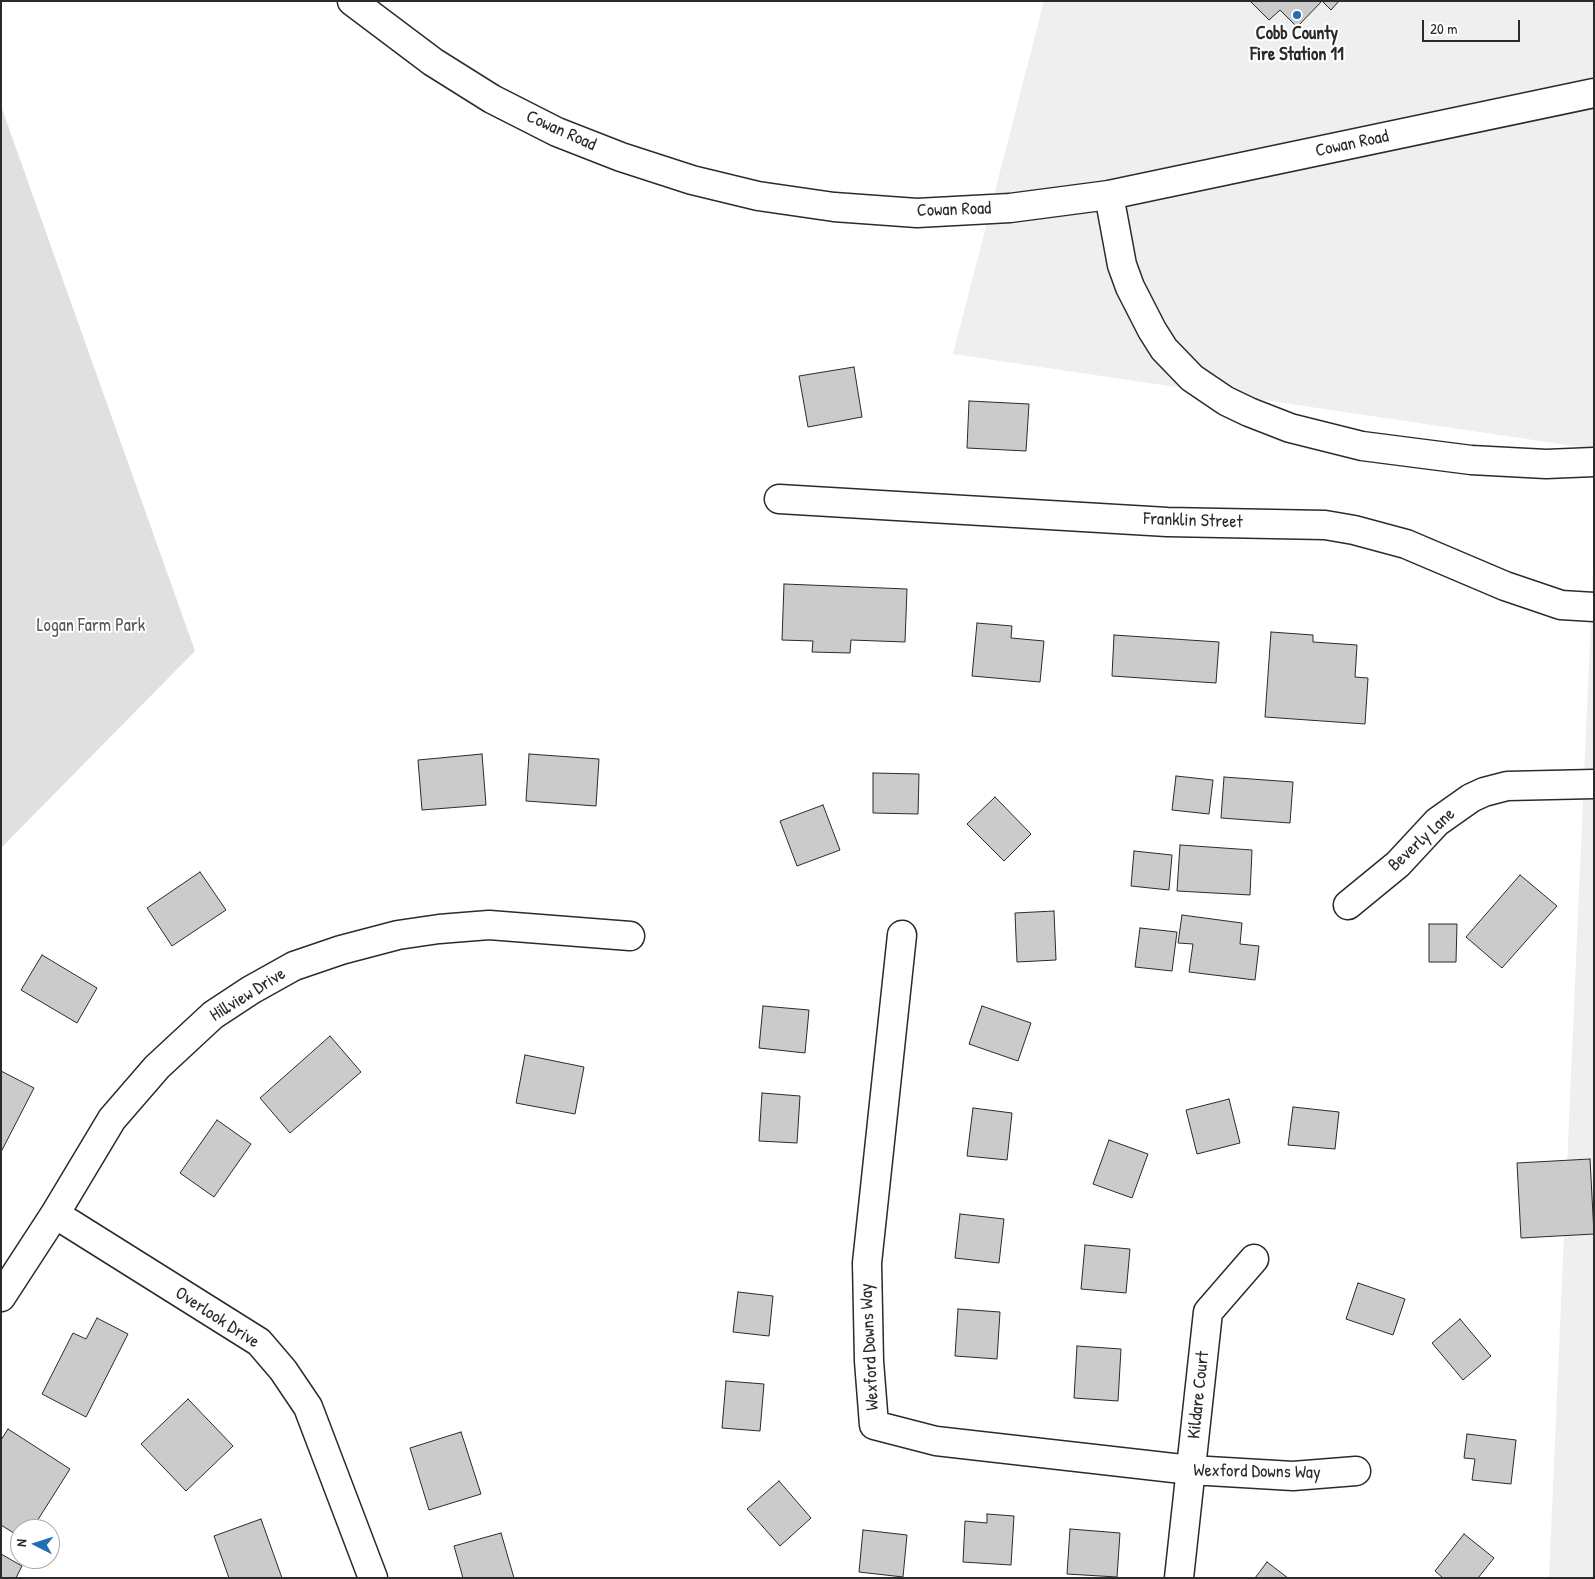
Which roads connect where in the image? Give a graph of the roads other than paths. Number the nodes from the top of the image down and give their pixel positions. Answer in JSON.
{"nodes":[{"id":1,"x":352,"y":1,"type":"edge"},
{"id":2,"x":1594,"y":93,"type":"edge"},
{"id":3,"x":1109,"y":195,"type":"junction"},
{"id":4,"x":1594,"y":462,"type":"edge"},
{"id":5,"x":779,"y":499,"type":"dead end"},
{"id":6,"x":1594,"y":607,"type":"edge"},
{"id":7,"x":1594,"y":784,"type":"edge"},
{"id":8,"x":1348,"y":905,"type":"dead end"},
{"id":9,"x":902,"y":935,"type":"dead end"},
{"id":10,"x":630,"y":936,"type":"dead end"},
{"id":11,"x":55,"y":1214,"type":"junction"},
{"id":12,"x":1254,"y":1259,"type":"dead end"},
{"id":13,"x":1,"y":1297,"type":"edge"},
{"id":14,"x":1191,"y":1470,"type":"junction"},
{"id":15,"x":1356,"y":1471,"type":"dead end"},
{"id":16,"x":373,"y":1578,"type":"edge"},
{"id":17,"x":1179,"y":1578,"type":"edge"}],
"edges":[{"from":1,"to":3,"type":"street","name":"Cowan Road"},
{"from":2,"to":3,"type":"street","name":"Cowan Road"},
{"from":3,"to":4,"type":"street"},
{"from":5,"to":6,"type":"street","name":"Franklin Street"},
{"from":7,"to":8,"type":"street","name":"Beverly Lane"},
{"from":9,"to":14,"type":"street","name":"Wexford Downs Way"},
{"from":10,"to":11,"type":"street","name":"Hillview Drive"},
{"from":11,"to":13,"type":"street","name":"Hillview Drive"},
{"from":11,"to":16,"type":"street","name":"Overlook Drive"},
{"from":12,"to":14,"type":"street","name":"Kildare Court"},
{"from":14,"to":15,"type":"street","name":"Wexford Downs Way"},
{"from":14,"to":17,"type":"street","name":"Kildare Court"}]}
